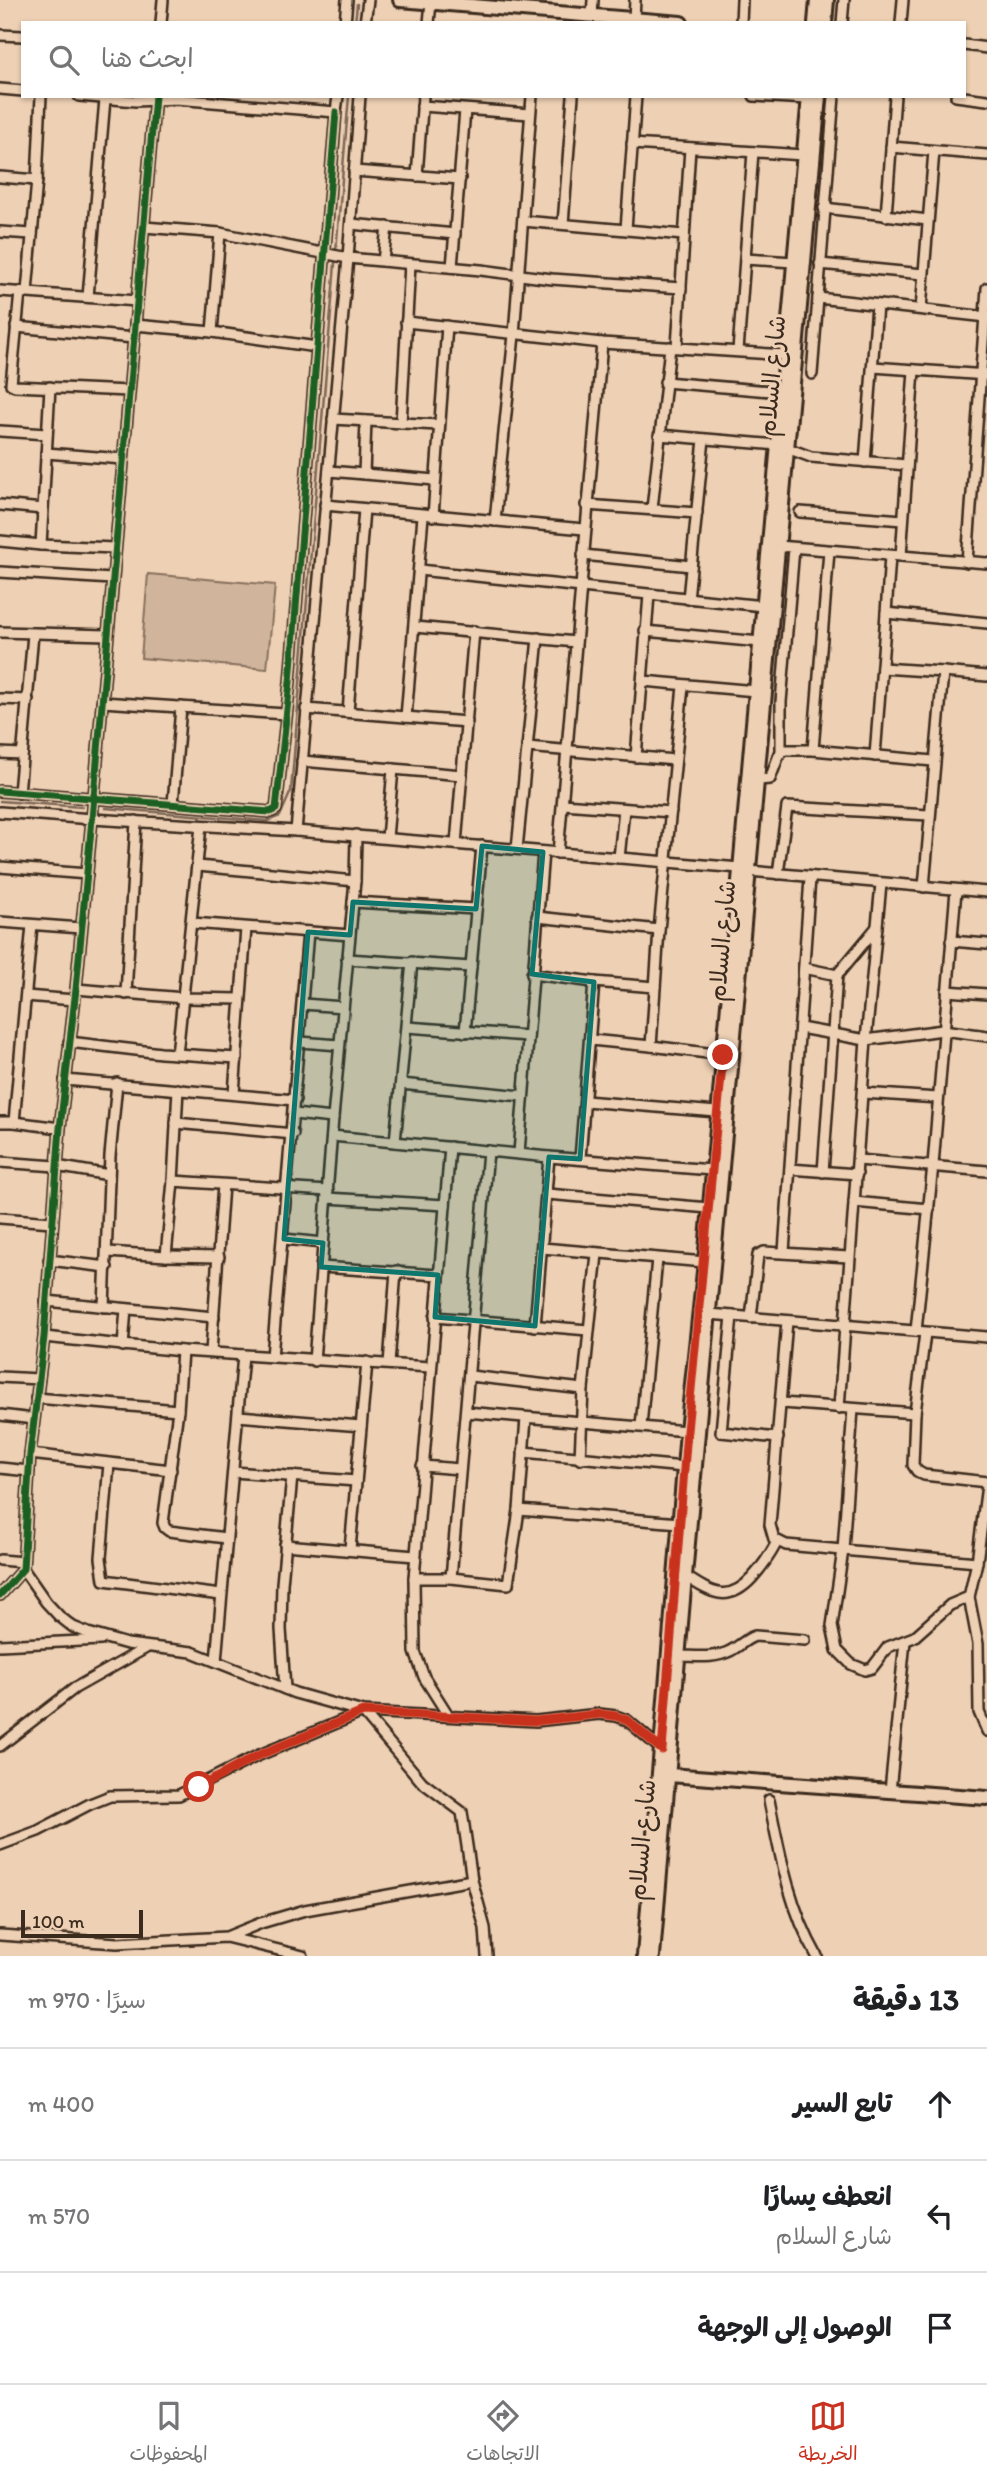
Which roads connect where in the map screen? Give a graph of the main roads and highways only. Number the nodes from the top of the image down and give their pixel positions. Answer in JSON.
{"nodes":[{"id":1,"x":400,"y":0,"type":"edge"},
{"id":2,"x":817,"y":0,"type":"edge"},
{"id":3,"x":827,"y":0,"type":"edge"},
{"id":4,"x":535,"y":11,"type":"edge"},
{"id":5,"x":585,"y":17,"type":"edge"},
{"id":6,"x":638,"y":20,"type":"edge"},
{"id":7,"x":815,"y":21,"type":"edge"},
{"id":8,"x":825,"y":21,"type":"edge"},
{"id":9,"x":812,"y":98,"type":"edge"},
{"id":10,"x":812,"y":98,"type":"edge"},
{"id":11,"x":782,"y":447,"type":"junction"},
{"id":12,"x":744,"y":870,"type":"junction"},
{"id":13,"x":669,"y":1774,"type":"junction"},
{"id":14,"x":987,"y":1798,"type":"edge"},
{"id":15,"x":644,"y":1956,"type":"edge"},
{"id":16,"x":653,"y":1956,"type":"edge"}],
"edges":[{"from":1,"to":4,"type":"main road"},
{"from":2,"to":7,"type":"main road"},
{"from":3,"to":8,"type":"main road"},
{"from":4,"to":5,"type":"main road"},
{"from":5,"to":6,"type":"main road"},
{"from":9,"to":11,"type":"main road","name":"شارع السلام"},
{"from":10,"to":11,"type":"main road","name":"شارع السلام"},
{"from":11,"to":12,"type":"main road","name":"شارع السلام"},
{"from":11,"to":12,"type":"main road","name":"شارع السلام"},
{"from":12,"to":13,"type":"main road","name":"شارع السلام"},
{"from":12,"to":15,"type":"main road","name":"شارع السلام"},
{"from":13,"to":14,"type":"main road"},
{"from":13,"to":16,"type":"main road","name":"شارع السلام"}]}
